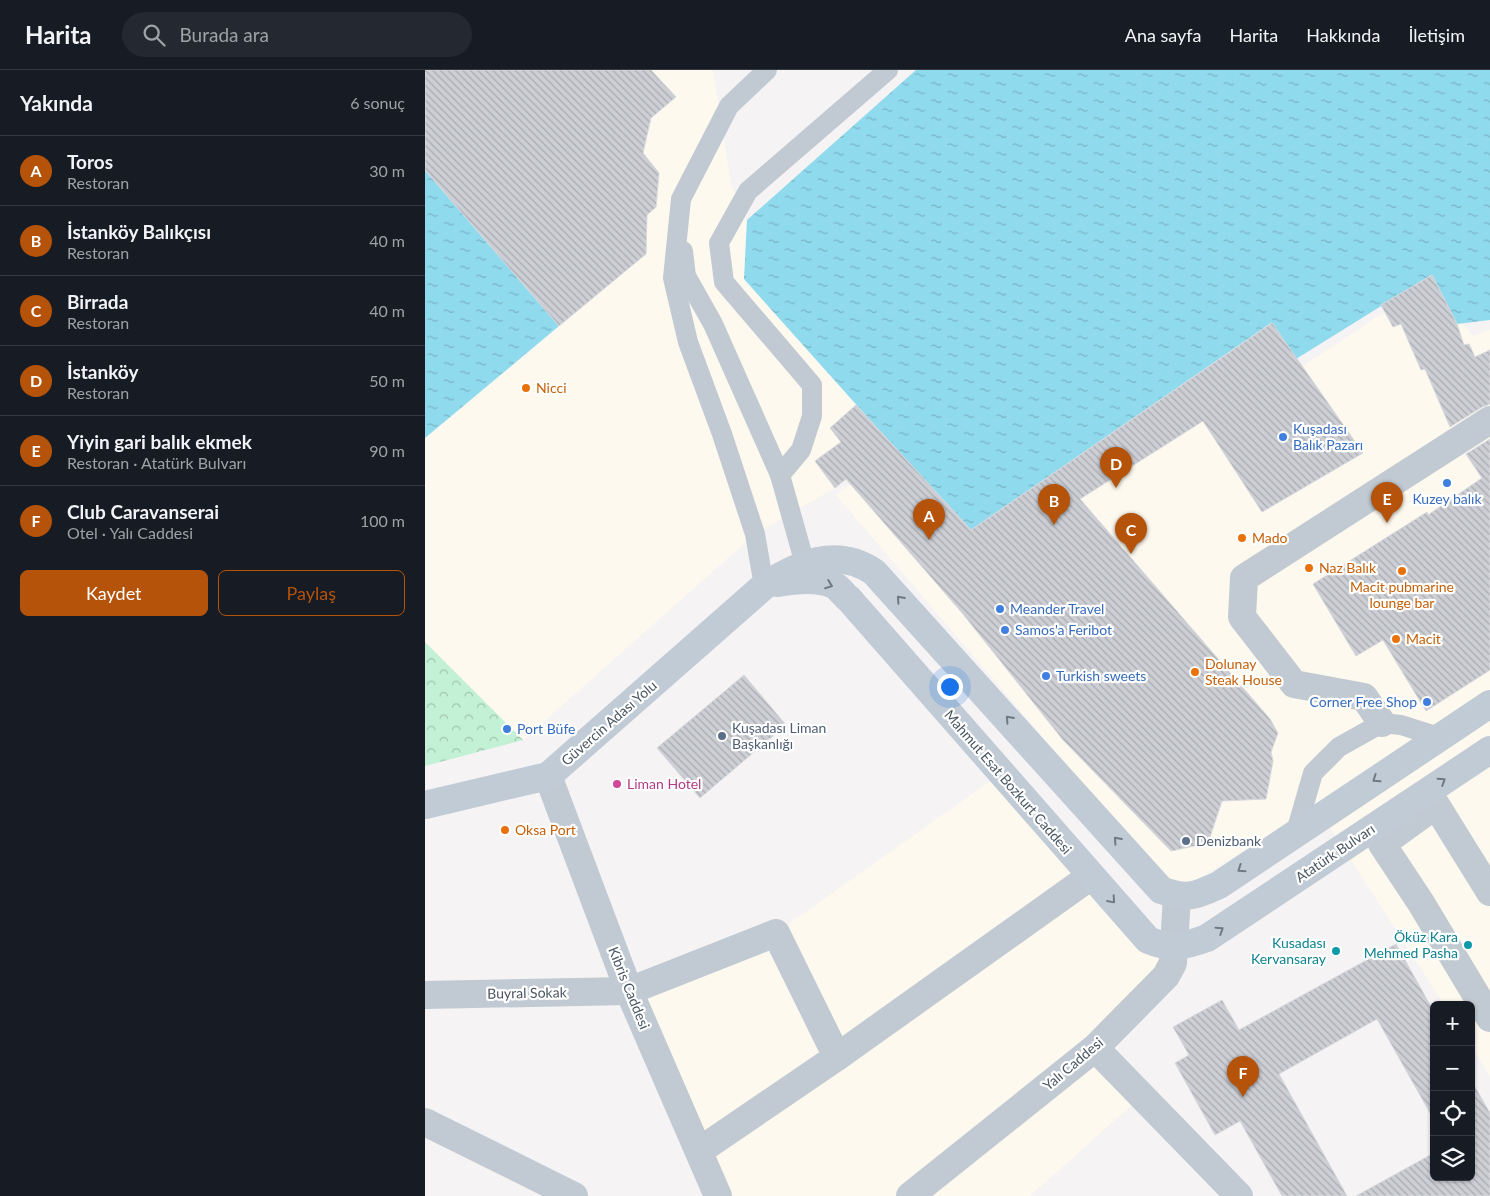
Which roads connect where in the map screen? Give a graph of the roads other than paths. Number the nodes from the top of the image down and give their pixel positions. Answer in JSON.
{"nodes":[{"id":1,"x":767,"y":70,"type":"edge"},
{"id":2,"x":888,"y":70,"type":"edge"},
{"id":3,"x":679,"y":218,"type":"junction"},
{"id":4,"x":1490,"y":420,"type":"edge"},
{"id":5,"x":780,"y":475,"type":"junction"},
{"id":6,"x":805,"y":564,"type":"junction"},
{"id":7,"x":764,"y":586,"type":"junction"},
{"id":8,"x":1490,"y":704,"type":"edge"},
{"id":9,"x":1381,"y":724,"type":"junction"},
{"id":10,"x":1439,"y":737,"type":"junction"},
{"id":11,"x":1490,"y":750,"type":"edge"},
{"id":12,"x":549,"y":776,"type":"junction"},
{"id":13,"x":425,"y":805,"type":"edge"},
{"id":14,"x":1295,"y":832,"type":"junction"},
{"id":15,"x":1091,"y":876,"type":"junction"},
{"id":16,"x":1490,"y":892,"type":"edge"},
{"id":17,"x":1177,"y":896,"type":"junction"},
{"id":18,"x":1175,"y":946,"type":"junction"},
{"id":19,"x":629,"y":991,"type":"junction"},
{"id":20,"x":425,"y":995,"type":"edge"},
{"id":21,"x":1490,"y":1018,"type":"edge"},
{"id":22,"x":1095,"y":1048,"type":"junction"},
{"id":23,"x":837,"y":1058,"type":"junction"},
{"id":24,"x":425,"y":1122,"type":"edge"},
{"id":25,"x":699,"y":1151,"type":"junction"},
{"id":26,"x":574,"y":1196,"type":"edge"},
{"id":27,"x":718,"y":1196,"type":"edge"},
{"id":28,"x":910,"y":1196,"type":"edge"},
{"id":29,"x":1239,"y":1196,"type":"edge"}],
"edges":[{"from":1,"to":3,"type":"lane"},
{"from":2,"to":5,"type":"lane"},
{"from":3,"to":5,"type":"lane"},
{"from":3,"to":7,"type":"lane"},
{"from":4,"to":9,"type":"street"},
{"from":5,"to":6,"type":"lane"},
{"from":6,"to":7,"type":"main road"},
{"from":17,"to":6,"type":"main road","one_way":true},
{"from":7,"to":12,"type":"main road","name":"Güvercin Adası Yolu"},
{"from":7,"to":15,"type":"main road","name":"Mahmut Esat Bozkurt Caddesi","one_way":true},
{"from":8,"to":10,"type":"main road"},
{"from":9,"to":10,"type":"lane"},
{"from":9,"to":14,"type":"lane"},
{"from":10,"to":14,"type":"main road","one_way":true},
{"from":18,"to":11,"type":"main road","name":"Atatürk Bulvarı","one_way":true},
{"from":12,"to":13,"type":"main road","name":"Güvercin Adası Yolu"},
{"from":12,"to":19,"type":"street","name":"Kibris Caddesi"},
{"from":14,"to":17,"type":"main road","one_way":true},
{"from":15,"to":18,"type":"main road","name":"Mahmut Esat Bozkurt Caddesi","one_way":true},
{"from":15,"to":23,"type":"street"},
{"from":16,"to":21,"type":"street"},
{"from":17,"to":18,"type":"street","name":"Yalı Caddesi"},
{"from":18,"to":22,"type":"street","name":"Yalı Caddesi"},
{"from":19,"to":20,"type":"street","name":"Buyral Sokak"},
{"from":19,"to":23,"type":"street"},
{"from":19,"to":25,"type":"street","name":"Kibris Caddesi"},
{"from":22,"to":28,"type":"street","name":"Yalı Caddesi"},
{"from":22,"to":29,"type":"street"},
{"from":23,"to":25,"type":"street"},
{"from":24,"to":26,"type":"street"},
{"from":25,"to":27,"type":"street","name":"Kibris Caddesi"}]}
